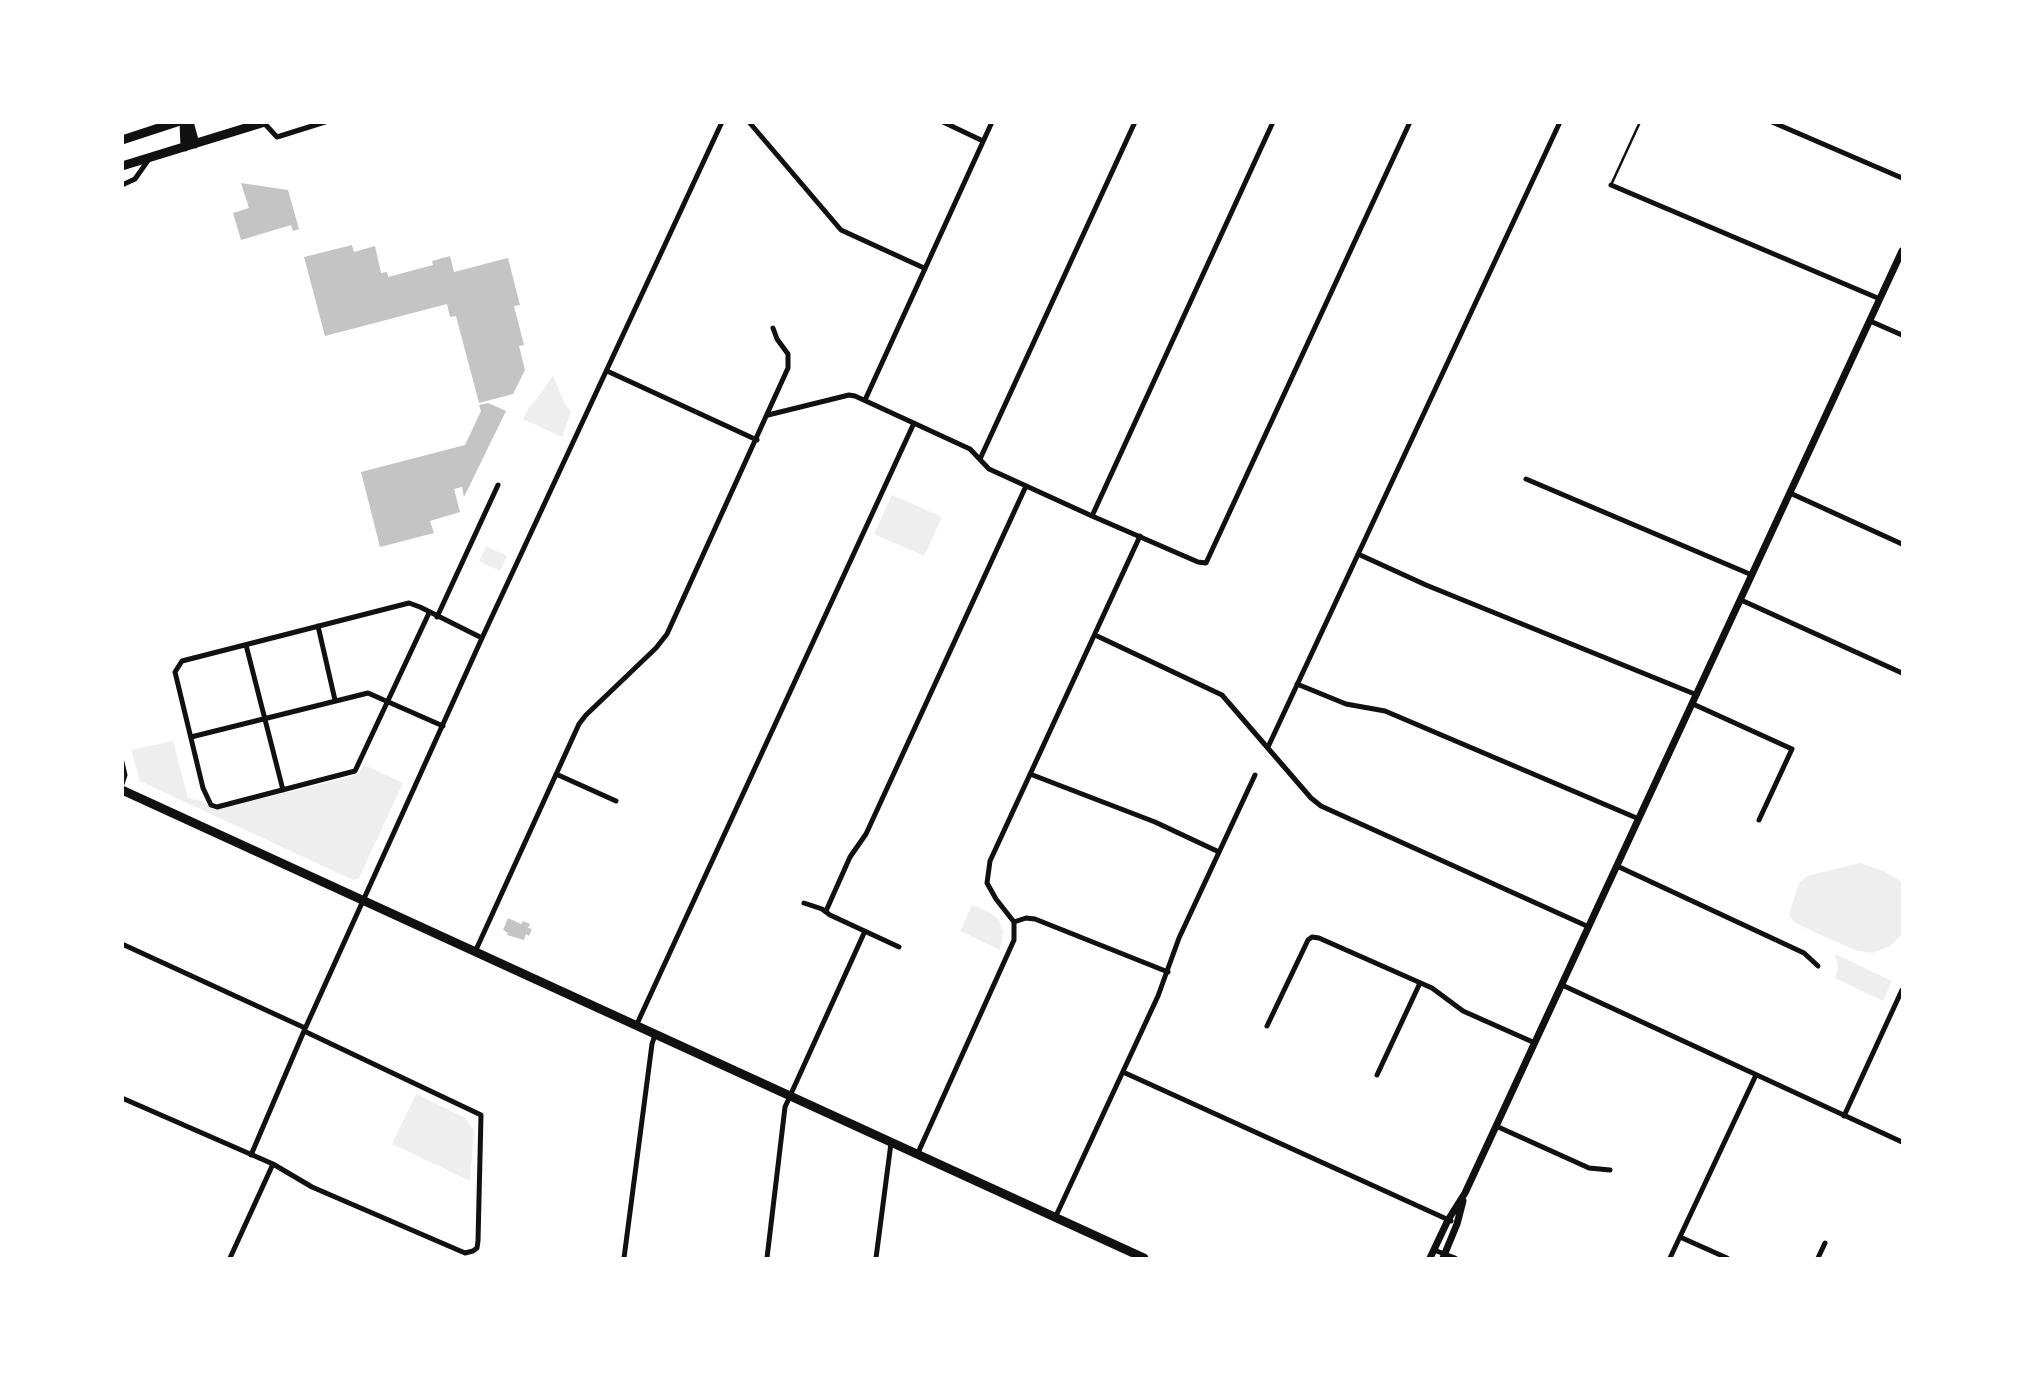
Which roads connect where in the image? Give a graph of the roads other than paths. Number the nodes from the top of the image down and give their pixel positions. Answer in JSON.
{"nodes":[{"id":1,"x":177,"y":122,"type":"edge"},
{"id":2,"x":187,"y":122,"type":"edge"},
{"id":3,"x":324,"y":122,"type":"edge"},
{"id":4,"x":722,"y":122,"type":"edge"},
{"id":5,"x":749,"y":122,"type":"edge"},
{"id":6,"x":943,"y":122,"type":"edge"},
{"id":7,"x":992,"y":122,"type":"edge"},
{"id":8,"x":1135,"y":122,"type":"edge"},
{"id":9,"x":1273,"y":122,"type":"edge"},
{"id":10,"x":1410,"y":122,"type":"edge"},
{"id":11,"x":1560,"y":122,"type":"edge"},
{"id":12,"x":1640,"y":122,"type":"edge"},
{"id":13,"x":1773,"y":122,"type":"edge"},
{"id":14,"x":265,"y":123,"type":"edge"},
{"id":15,"x":122,"y":140,"type":"edge"},
{"id":16,"x":984,"y":141,"type":"junction"},
{"id":17,"x":195,"y":144,"type":"junction"},
{"id":18,"x":185,"y":147,"type":"junction"},
{"id":19,"x":151,"y":157,"type":"junction"},
{"id":20,"x":122,"y":166,"type":"edge"},
{"id":21,"x":1902,"y":178,"type":"edge"},
{"id":22,"x":122,"y":185,"type":"edge"},
{"id":23,"x":1611,"y":185,"type":"joint"},
{"id":24,"x":1902,"y":251,"type":"edge"},
{"id":25,"x":924,"y":268,"type":"junction"},
{"id":26,"x":1880,"y":299,"type":"junction"},
{"id":27,"x":1870,"y":321,"type":"junction"},
{"id":28,"x":773,"y":328,"type":"dead end"},
{"id":29,"x":1902,"y":335,"type":"edge"},
{"id":30,"x":607,"y":370,"type":"junction"},
{"id":31,"x":865,"y":400,"type":"junction"},
{"id":32,"x":768,"y":415,"type":"junction"},
{"id":33,"x":914,"y":423,"type":"junction"},
{"id":34,"x":757,"y":440,"type":"junction"},
{"id":35,"x":980,"y":459,"type":"junction"},
{"id":36,"x":1526,"y":479,"type":"dead end"},
{"id":37,"x":498,"y":485,"type":"dead end"},
{"id":38,"x":1026,"y":486,"type":"junction"},
{"id":39,"x":1790,"y":493,"type":"junction"},
{"id":40,"x":1092,"y":516,"type":"junction"},
{"id":41,"x":1140,"y":536,"type":"junction"},
{"id":42,"x":1902,"y":544,"type":"edge"},
{"id":43,"x":1358,"y":554,"type":"junction"},
{"id":44,"x":1752,"y":575,"type":"junction"},
{"id":45,"x":1741,"y":600,"type":"junction"},
{"id":46,"x":429,"y":613,"type":"junction"},
{"id":47,"x":438,"y":617,"type":"junction"},
{"id":48,"x":318,"y":626,"type":"junction"},
{"id":49,"x":1095,"y":635,"type":"junction"},
{"id":50,"x":482,"y":638,"type":"junction"},
{"id":51,"x":246,"y":645,"type":"junction"},
{"id":52,"x":1902,"y":673,"type":"edge"},
{"id":53,"x":1297,"y":684,"type":"junction"},
{"id":54,"x":1697,"y":695,"type":"junction"},
{"id":55,"x":335,"y":701,"type":"junction"},
{"id":56,"x":389,"y":701,"type":"junction"},
{"id":57,"x":1693,"y":704,"type":"junction"},
{"id":58,"x":264,"y":719,"type":"junction"},
{"id":59,"x":443,"y":726,"type":"junction"},
{"id":60,"x":191,"y":737,"type":"junction"},
{"id":61,"x":1268,"y":747,"type":"junction"},
{"id":62,"x":122,"y":762,"type":"edge"},
{"id":63,"x":556,"y":774,"type":"junction"},
{"id":64,"x":1030,"y":774,"type":"junction"},
{"id":65,"x":1255,"y":775,"type":"dead end"},
{"id":66,"x":122,"y":784,"type":"edge"},
{"id":67,"x":283,"y":790,"type":"junction"},
{"id":68,"x":126,"y":792,"type":"edge"},
{"id":69,"x":616,"y":801,"type":"dead end"},
{"id":70,"x":1639,"y":819,"type":"junction"},
{"id":71,"x":1759,"y":820,"type":"dead end"},
{"id":72,"x":1219,"y":852,"type":"junction"},
{"id":73,"x":1617,"y":866,"type":"junction"},
{"id":74,"x":364,"y":900,"type":"junction"},
{"id":75,"x":804,"y":903,"type":"dead end"},
{"id":76,"x":826,"y":911,"type":"junction"},
{"id":77,"x":1014,"y":922,"type":"junction"},
{"id":78,"x":1589,"y":927,"type":"junction"},
{"id":79,"x":865,"y":931,"type":"junction"},
{"id":80,"x":122,"y":944,"type":"edge"},
{"id":81,"x":899,"y":947,"type":"dead end"},
{"id":82,"x":475,"y":952,"type":"junction"},
{"id":83,"x":1818,"y":966,"type":"dead end"},
{"id":84,"x":1168,"y":972,"type":"junction"},
{"id":85,"x":1420,"y":983,"type":"junction"},
{"id":86,"x":1562,"y":985,"type":"junction"},
{"id":87,"x":1902,"y":990,"type":"edge"},
{"id":88,"x":636,"y":1026,"type":"junction"},
{"id":89,"x":1267,"y":1026,"type":"dead end"},
{"id":90,"x":304,"y":1029,"type":"junction"},
{"id":91,"x":655,"y":1035,"type":"junction"},
{"id":92,"x":1535,"y":1043,"type":"junction"},
{"id":93,"x":1123,"y":1072,"type":"junction"},
{"id":94,"x":1377,"y":1075,"type":"dead end"},
{"id":95,"x":1756,"y":1075,"type":"junction"},
{"id":96,"x":789,"y":1097,"type":"junction"},
{"id":97,"x":122,"y":1098,"type":"edge"},
{"id":98,"x":1844,"y":1115,"type":"junction"},
{"id":99,"x":1496,"y":1126,"type":"junction"},
{"id":100,"x":1902,"y":1142,"type":"edge"},
{"id":101,"x":891,"y":1143,"type":"junction"},
{"id":102,"x":251,"y":1155,"type":"junction"},
{"id":103,"x":917,"y":1155,"type":"junction"},
{"id":104,"x":273,"y":1164,"type":"junction"},
{"id":105,"x":1610,"y":1170,"type":"dead end"},
{"id":106,"x":1465,"y":1193,"type":"junction"},
{"id":107,"x":1055,"y":1219,"type":"junction"},
{"id":108,"x":1448,"y":1220,"type":"junction"},
{"id":109,"x":1457,"y":1224,"type":"junction"},
{"id":110,"x":1680,"y":1237,"type":"junction"},
{"id":111,"x":1825,"y":1243,"type":"dead end"},
{"id":112,"x":1434,"y":1250,"type":"junction"},
{"id":113,"x":1444,"y":1256,"type":"edge"},
{"id":114,"x":230,"y":1258,"type":"edge"},
{"id":115,"x":624,"y":1258,"type":"edge"},
{"id":116,"x":767,"y":1258,"type":"edge"},
{"id":117,"x":876,"y":1258,"type":"edge"},
{"id":118,"x":1144,"y":1258,"type":"edge"},
{"id":119,"x":1430,"y":1258,"type":"edge"},
{"id":120,"x":1455,"y":1258,"type":"edge"},
{"id":121,"x":1670,"y":1258,"type":"edge"},
{"id":122,"x":1727,"y":1258,"type":"edge"},
{"id":123,"x":1818,"y":1258,"type":"edge"}],
"edges":[{"from":1,"to":15,"type":"highway"},
{"from":2,"to":17,"type":"highway"},
{"from":2,"to":18,"type":"highway"},
{"from":3,"to":14,"type":"street"},
{"from":4,"to":30,"type":"street"},
{"from":5,"to":25,"type":"street"},
{"from":6,"to":16,"type":"street"},
{"from":7,"to":16,"type":"street"},
{"from":8,"to":35,"type":"street"},
{"from":9,"to":40,"type":"street"},
{"from":10,"to":41,"type":"street"},
{"from":11,"to":43,"type":"street"},
{"from":12,"to":23,"type":"lane"},
{"from":13,"to":21,"type":"street"},
{"from":14,"to":17,"type":"highway"},
{"from":16,"to":25,"type":"street"},
{"from":17,"to":18,"type":"highway"},
{"from":18,"to":19,"type":"highway"},
{"from":19,"to":20,"type":"highway"},
{"from":19,"to":22,"type":"street"},
{"from":23,"to":26,"type":"street"},
{"from":24,"to":26,"type":"main road"},
{"from":25,"to":31,"type":"street"},
{"from":26,"to":27,"type":"main road"},
{"from":27,"to":29,"type":"street"},
{"from":27,"to":39,"type":"main road"},
{"from":28,"to":32,"type":"street"},
{"from":30,"to":34,"type":"street"},
{"from":30,"to":50,"type":"street"},
{"from":31,"to":32,"type":"street"},
{"from":31,"to":33,"type":"street"},
{"from":32,"to":34,"type":"street"},
{"from":33,"to":35,"type":"street"},
{"from":33,"to":88,"type":"street"},
{"from":34,"to":63,"type":"street"},
{"from":35,"to":38,"type":"street"},
{"from":36,"to":44,"type":"street"},
{"from":37,"to":47,"type":"street"},
{"from":38,"to":40,"type":"street"},
{"from":38,"to":76,"type":"street"},
{"from":39,"to":42,"type":"street"},
{"from":39,"to":44,"type":"main road"},
{"from":40,"to":41,"type":"street"},
{"from":41,"to":49,"type":"street"},
{"from":43,"to":53,"type":"street"},
{"from":43,"to":54,"type":"street"},
{"from":44,"to":45,"type":"main road"},
{"from":45,"to":52,"type":"street"},
{"from":45,"to":54,"type":"main road"},
{"from":46,"to":47,"type":"street"},
{"from":46,"to":48,"type":"street"},
{"from":46,"to":56,"type":"street"},
{"from":47,"to":50,"type":"street"},
{"from":48,"to":51,"type":"street"},
{"from":48,"to":55,"type":"street"},
{"from":49,"to":61,"type":"street"},
{"from":49,"to":64,"type":"street"},
{"from":50,"to":59,"type":"street"},
{"from":51,"to":58,"type":"street"},
{"from":51,"to":60,"type":"street"},
{"from":53,"to":61,"type":"street"},
{"from":53,"to":70,"type":"street"},
{"from":54,"to":57,"type":"main road"},
{"from":55,"to":56,"type":"street"},
{"from":55,"to":58,"type":"street"},
{"from":56,"to":59,"type":"street"},
{"from":56,"to":67,"type":"street"},
{"from":57,"to":70,"type":"main road"},
{"from":57,"to":71,"type":"street"},
{"from":58,"to":60,"type":"street"},
{"from":58,"to":67,"type":"street"},
{"from":59,"to":74,"type":"street"},
{"from":60,"to":67,"type":"street"},
{"from":61,"to":78,"type":"street"},
{"from":62,"to":66,"type":"street"},
{"from":63,"to":69,"type":"street"},
{"from":63,"to":82,"type":"street"},
{"from":64,"to":72,"type":"street"},
{"from":64,"to":77,"type":"street"},
{"from":65,"to":72,"type":"street"},
{"from":68,"to":74,"type":"highway"},
{"from":70,"to":73,"type":"main road"},
{"from":72,"to":84,"type":"street"},
{"from":73,"to":78,"type":"main road"},
{"from":73,"to":83,"type":"street"},
{"from":74,"to":82,"type":"highway"},
{"from":74,"to":90,"type":"street"},
{"from":75,"to":76,"type":"street"},
{"from":76,"to":79,"type":"street"},
{"from":77,"to":84,"type":"street"},
{"from":77,"to":103,"type":"street"},
{"from":78,"to":86,"type":"main road"},
{"from":79,"to":81,"type":"street"},
{"from":79,"to":96,"type":"street"},
{"from":80,"to":90,"type":"street"},
{"from":82,"to":88,"type":"highway"},
{"from":84,"to":93,"type":"street"},
{"from":85,"to":89,"type":"street"},
{"from":85,"to":92,"type":"street"},
{"from":85,"to":94,"type":"street"},
{"from":86,"to":92,"type":"main road"},
{"from":86,"to":95,"type":"street"},
{"from":87,"to":98,"type":"street"},
{"from":88,"to":91,"type":"highway"},
{"from":90,"to":102,"type":"street"},
{"from":90,"to":104,"type":"street"},
{"from":91,"to":96,"type":"highway"},
{"from":91,"to":115,"type":"street"},
{"from":92,"to":99,"type":"main road"},
{"from":93,"to":107,"type":"street"},
{"from":93,"to":108,"type":"street"},
{"from":95,"to":98,"type":"street"},
{"from":95,"to":110,"type":"street"},
{"from":96,"to":101,"type":"highway"},
{"from":96,"to":116,"type":"street"},
{"from":97,"to":102,"type":"street"},
{"from":98,"to":100,"type":"street"},
{"from":99,"to":105,"type":"street"},
{"from":99,"to":106,"type":"main road"},
{"from":101,"to":103,"type":"highway"},
{"from":101,"to":117,"type":"street"},
{"from":102,"to":104,"type":"street"},
{"from":103,"to":107,"type":"highway"},
{"from":104,"to":114,"type":"street"},
{"from":106,"to":108,"type":"main road"},
{"from":106,"to":109,"type":"main road"},
{"from":107,"to":118,"type":"highway"},
{"from":108,"to":109,"type":"street"},
{"from":108,"to":112,"type":"main road"},
{"from":109,"to":113,"type":"main road"},
{"from":110,"to":121,"type":"street"},
{"from":110,"to":122,"type":"street"},
{"from":111,"to":123,"type":"street"},
{"from":112,"to":113,"type":"street"},
{"from":112,"to":119,"type":"main road"},
{"from":113,"to":120,"type":"street"}]}
